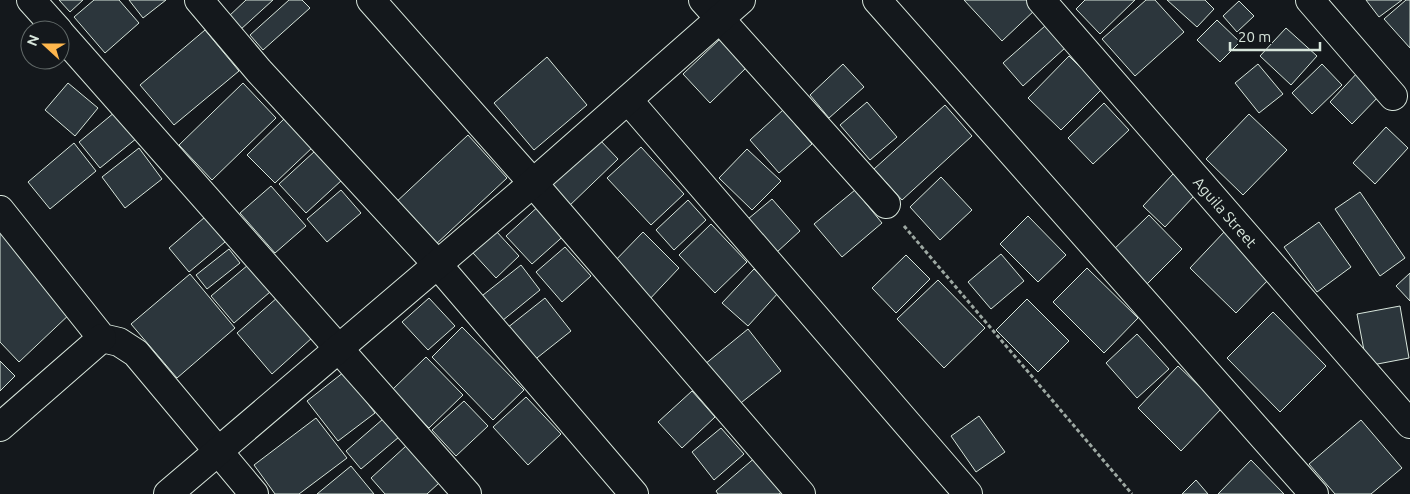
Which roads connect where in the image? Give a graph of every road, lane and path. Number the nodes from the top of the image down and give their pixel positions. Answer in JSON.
{"nodes":[{"id":1,"x":31,"y":0,"type":"edge"},
{"id":2,"x":199,"y":0,"type":"edge"},
{"id":3,"x":371,"y":0,"type":"edge"},
{"id":4,"x":741,"y":0,"type":"edge"},
{"id":5,"x":877,"y":0,"type":"edge"},
{"id":6,"x":1041,"y":0,"type":"edge"},
{"id":7,"x":1310,"y":0,"type":"edge"},
{"id":8,"x":711,"y":10,"type":"edge"},
{"id":9,"x":49,"y":20,"type":"edge"},
{"id":10,"x":70,"y":43,"type":"edge"},
{"id":11,"x":1393,"y":96,"type":"dead end"},
{"id":12,"x":628,"y":100,"type":"junction"},
{"id":13,"x":533,"y":183,"type":"junction"},
{"id":14,"x":886,"y":204,"type":"joint"},
{"id":15,"x":0,"y":210,"type":"edge"},
{"id":16,"x":437,"y":264,"type":"junction"},
{"id":17,"x":102,"y":338,"type":"junction"},
{"id":18,"x":338,"y":348,"type":"junction"},
{"id":19,"x":1410,"y":424,"type":"edge"},
{"id":20,"x":0,"y":427,"type":"edge"},
{"id":21,"x":218,"y":452,"type":"junction"},
{"id":22,"x":168,"y":494,"type":"edge"},
{"id":23,"x":254,"y":494,"type":"edge"},
{"id":24,"x":467,"y":494,"type":"edge"},
{"id":25,"x":634,"y":494,"type":"edge"},
{"id":26,"x":802,"y":494,"type":"edge"},
{"id":27,"x":968,"y":494,"type":"edge"},
{"id":28,"x":1132,"y":494,"type":"edge"},
{"id":29,"x":1314,"y":494,"type":"edge"}],
"edges":[{"from":1,"to":9,"type":"street"},
{"from":2,"to":16,"type":"street"},
{"from":3,"to":13,"type":"street"},
{"from":4,"to":8,"type":"street"},
{"from":5,"to":29,"type":"street"},
{"from":6,"to":19,"type":"street","name":"Aguila Street"},
{"from":7,"to":11,"type":"street"},
{"from":8,"to":12,"type":"street"},
{"from":8,"to":14,"type":"street"},
{"from":10,"to":18,"type":"street"},
{"from":12,"to":13,"type":"street"},
{"from":12,"to":27,"type":"street"},
{"from":13,"to":16,"type":"street"},
{"from":13,"to":26,"type":"street"},
{"from":14,"to":28,"type":"path"},
{"from":15,"to":17,"type":"street"},
{"from":16,"to":18,"type":"street"},
{"from":16,"to":25,"type":"street"},
{"from":17,"to":20,"type":"street"},
{"from":17,"to":21,"type":"street"},
{"from":18,"to":21,"type":"street"},
{"from":18,"to":24,"type":"street"},
{"from":21,"to":22,"type":"street"},
{"from":21,"to":23,"type":"street"}]}
